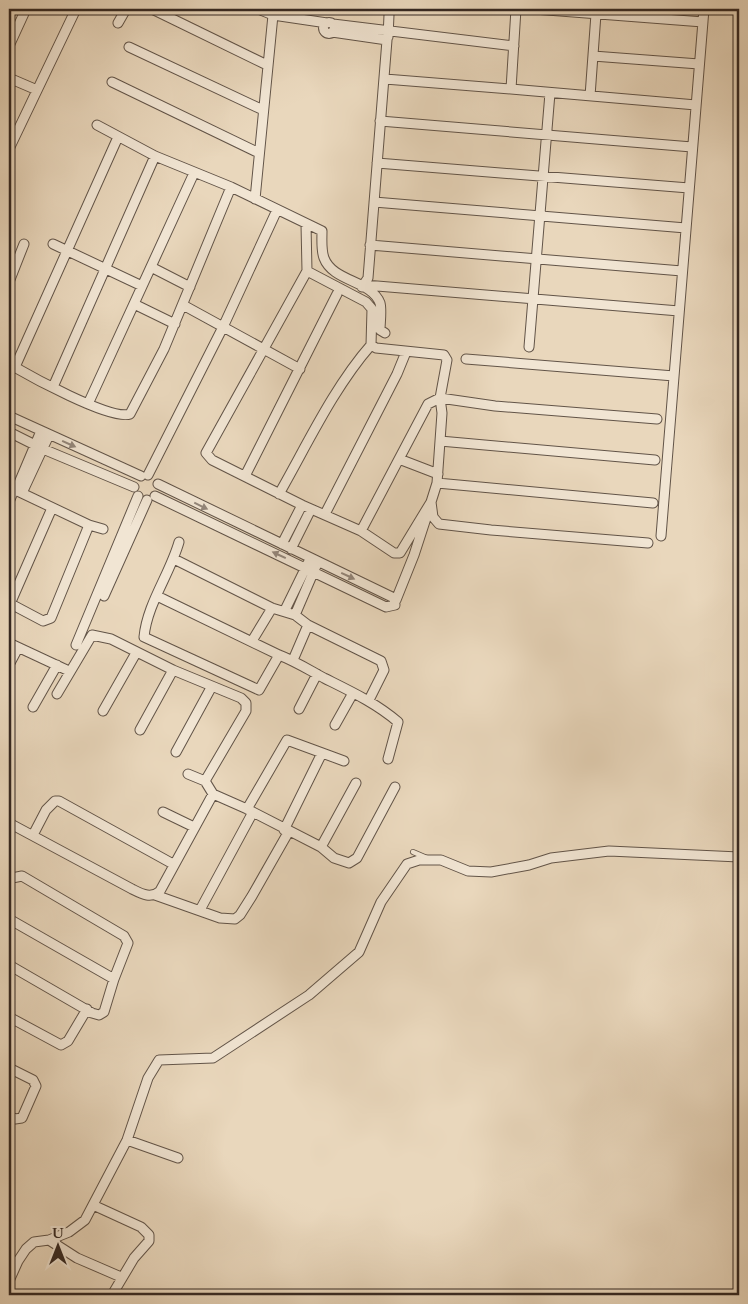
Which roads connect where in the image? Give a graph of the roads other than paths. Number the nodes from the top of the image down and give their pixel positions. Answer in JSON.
{"nodes":[{"id":1,"x":26,"y":9,"type":"edge"},
{"id":2,"x":76,"y":9,"type":"edge"},
{"id":3,"x":126,"y":9,"type":"edge"},
{"id":4,"x":152,"y":9,"type":"edge"},
{"id":5,"x":258,"y":9,"type":"edge"},
{"id":6,"x":516,"y":9,"type":"edge"},
{"id":7,"x":534,"y":9,"type":"edge"},
{"id":8,"x":704,"y":9,"type":"edge"},
{"id":9,"x":557,"y":10,"type":"edge"},
{"id":10,"x":270,"y":12,"type":"edge"},
{"id":11,"x":596,"y":14,"type":"junction"},
{"id":12,"x":389,"y":15,"type":"dead end"},
{"id":13,"x":703,"y":22,"type":"junction"},
{"id":14,"x":118,"y":23,"type":"dead end"},
{"id":15,"x":388,"y":35,"type":"junction"},
{"id":16,"x":9,"y":46,"type":"edge"},
{"id":17,"x":514,"y":46,"type":"junction"},
{"id":18,"x":130,"y":47,"type":"dead end"},
{"id":19,"x":593,"y":56,"type":"junction"},
{"id":20,"x":267,"y":64,"type":"junction"},
{"id":21,"x":699,"y":64,"type":"junction"},
{"id":22,"x":9,"y":78,"type":"edge"},
{"id":23,"x":384,"y":79,"type":"junction"},
{"id":24,"x":112,"y":82,"type":"dead end"},
{"id":25,"x":511,"y":89,"type":"junction"},
{"id":26,"x":37,"y":90,"type":"junction"},
{"id":27,"x":550,"y":93,"type":"junction"},
{"id":28,"x":590,"y":96,"type":"junction"},
{"id":29,"x":696,"y":104,"type":"junction"},
{"id":30,"x":263,"y":110,"type":"junction"},
{"id":31,"x":380,"y":121,"type":"junction"},
{"id":32,"x":97,"y":125,"type":"dead end"},
{"id":33,"x":118,"y":136,"type":"junction"},
{"id":34,"x":547,"y":136,"type":"junction"},
{"id":35,"x":692,"y":147,"type":"junction"},
{"id":36,"x":9,"y":149,"type":"edge"},
{"id":37,"x":259,"y":153,"type":"junction"},
{"id":38,"x":155,"y":156,"type":"junction"},
{"id":39,"x":377,"y":163,"type":"junction"},
{"id":40,"x":194,"y":173,"type":"junction"},
{"id":41,"x":543,"y":176,"type":"junction"},
{"id":42,"x":231,"y":187,"type":"junction"},
{"id":43,"x":689,"y":188,"type":"junction"},
{"id":44,"x":255,"y":199,"type":"junction"},
{"id":45,"x":374,"y":202,"type":"junction"},
{"id":46,"x":277,"y":210,"type":"junction"},
{"id":47,"x":539,"y":217,"type":"junction"},
{"id":48,"x":306,"y":224,"type":"junction"},
{"id":49,"x":686,"y":228,"type":"junction"},
{"id":50,"x":24,"y":244,"type":"dead end"},
{"id":51,"x":53,"y":244,"type":"dead end"},
{"id":52,"x":370,"y":245,"type":"junction"},
{"id":53,"x":67,"y":250,"type":"junction"},
{"id":54,"x":536,"y":259,"type":"junction"},
{"id":55,"x":151,"y":267,"type":"junction"},
{"id":56,"x":106,"y":268,"type":"junction"},
{"id":57,"x":307,"y":271,"type":"junction"},
{"id":58,"x":682,"y":271,"type":"junction"},
{"id":59,"x":9,"y":282,"type":"edge"},
{"id":60,"x":142,"y":286,"type":"junction"},
{"id":61,"x":190,"y":286,"type":"junction"},
{"id":62,"x":364,"y":286,"type":"junction"},
{"id":63,"x":337,"y":294,"type":"dead end"},
{"id":64,"x":532,"y":300,"type":"junction"},
{"id":65,"x":134,"y":304,"type":"junction"},
{"id":66,"x":183,"y":305,"type":"junction"},
{"id":67,"x":679,"y":311,"type":"junction"},
{"id":68,"x":175,"y":324,"type":"junction"},
{"id":69,"x":223,"y":326,"type":"junction"},
{"id":70,"x":385,"y":333,"type":"dead end"},
{"id":71,"x":371,"y":345,"type":"junction"},
{"id":72,"x":529,"y":347,"type":"dead end"},
{"id":73,"x":264,"y":350,"type":"junction"},
{"id":74,"x":406,"y":352,"type":"junction"},
{"id":75,"x":466,"y":359,"type":"dead end"},
{"id":76,"x":12,"y":365,"type":"edge"},
{"id":77,"x":300,"y":370,"type":"junction"},
{"id":78,"x":674,"y":376,"type":"junction"},
{"id":79,"x":53,"y":387,"type":"junction"},
{"id":80,"x":440,"y":398,"type":"junction"},
{"id":81,"x":88,"y":404,"type":"junction"},
{"id":82,"x":9,"y":416,"type":"edge"},
{"id":83,"x":657,"y":419,"type":"dead end"},
{"id":84,"x":9,"y":432,"type":"edge"},
{"id":85,"x":45,"y":433,"type":"junction"},
{"id":86,"x":440,"y":441,"type":"junction"},
{"id":87,"x":39,"y":447,"type":"junction"},
{"id":88,"x":399,"y":459,"type":"junction"},
{"id":89,"x":656,"y":460,"type":"dead end"},
{"id":90,"x":145,"y":476,"type":"junction"},
{"id":91,"x":245,"y":476,"type":"junction"},
{"id":92,"x":437,"y":478,"type":"junction"},
{"id":93,"x":158,"y":484,"type":"junction"},
{"id":94,"x":134,"y":487,"type":"junction"},
{"id":95,"x":15,"y":490,"type":"edge"},
{"id":96,"x":279,"y":494,"type":"junction"},
{"id":97,"x":138,"y":496,"type":"junction"},
{"id":98,"x":151,"y":498,"type":"junction"},
{"id":99,"x":9,"y":502,"type":"edge"},
{"id":100,"x":431,"y":502,"type":"junction"},
{"id":101,"x":653,"y":503,"type":"dead end"},
{"id":102,"x":302,"y":505,"type":"junction"},
{"id":103,"x":52,"y":508,"type":"junction"},
{"id":104,"x":311,"y":509,"type":"junction"},
{"id":105,"x":325,"y":514,"type":"junction"},
{"id":106,"x":89,"y":526,"type":"junction"},
{"id":107,"x":103,"y":529,"type":"dead end"},
{"id":108,"x":362,"y":531,"type":"junction"},
{"id":109,"x":661,"y":536,"type":"dead end"},
{"id":110,"x":179,"y":542,"type":"dead end"},
{"id":111,"x":648,"y":544,"type":"dead end"},
{"id":112,"x":286,"y":547,"type":"junction"},
{"id":113,"x":174,"y":559,"type":"junction"},
{"id":114,"x":315,"y":560,"type":"junction"},
{"id":115,"x":309,"y":570,"type":"junction"},
{"id":116,"x":104,"y":596,"type":"dead end"},
{"id":117,"x":157,"y":596,"type":"junction"},
{"id":118,"x":396,"y":600,"type":"junction"},
{"id":119,"x":9,"y":604,"type":"edge"},
{"id":120,"x":272,"y":608,"type":"junction"},
{"id":121,"x":285,"y":610,"type":"junction"},
{"id":122,"x":295,"y":615,"type":"junction"},
{"id":123,"x":308,"y":625,"type":"junction"},
{"id":124,"x":252,"y":641,"type":"junction"},
{"id":125,"x":9,"y":643,"type":"edge"},
{"id":126,"x":76,"y":645,"type":"dead end"},
{"id":127,"x":18,"y":648,"type":"junction"},
{"id":128,"x":136,"y":653,"type":"junction"},
{"id":129,"x":279,"y":655,"type":"junction"},
{"id":130,"x":293,"y":660,"type":"junction"},
{"id":131,"x":9,"y":665,"type":"edge"},
{"id":132,"x":57,"y":665,"type":"junction"},
{"id":133,"x":173,"y":670,"type":"junction"},
{"id":134,"x":69,"y":671,"type":"junction"},
{"id":135,"x":317,"y":674,"type":"junction"},
{"id":136,"x":212,"y":686,"type":"junction"},
{"id":137,"x":353,"y":693,"type":"junction"},
{"id":138,"x":57,"y":694,"type":"dead end"},
{"id":139,"x":369,"y":700,"type":"junction"},
{"id":140,"x":33,"y":707,"type":"dead end"},
{"id":141,"x":299,"y":709,"type":"dead end"},
{"id":142,"x":103,"y":710,"type":"dead end"},
{"id":143,"x":335,"y":725,"type":"dead end"},
{"id":144,"x":140,"y":730,"type":"dead end"},
{"id":145,"x":176,"y":752,"type":"dead end"},
{"id":146,"x":322,"y":753,"type":"junction"},
{"id":147,"x":388,"y":759,"type":"dead end"},
{"id":148,"x":344,"y":761,"type":"dead end"},
{"id":149,"x":188,"y":774,"type":"dead end"},
{"id":150,"x":205,"y":781,"type":"junction"},
{"id":151,"x":356,"y":783,"type":"dead end"},
{"id":152,"x":395,"y":787,"type":"dead end"},
{"id":153,"x":213,"y":794,"type":"junction"},
{"id":154,"x":250,"y":810,"type":"junction"},
{"id":155,"x":163,"y":812,"type":"dead end"},
{"id":156,"x":9,"y":823,"type":"edge"},
{"id":157,"x":194,"y":826,"type":"junction"},
{"id":158,"x":286,"y":830,"type":"junction"},
{"id":159,"x":33,"y":835,"type":"junction"},
{"id":160,"x":321,"y":847,"type":"junction"},
{"id":161,"x":413,"y":852,"type":"dead end"},
{"id":162,"x":739,"y":857,"type":"edge"},
{"id":163,"x":431,"y":859,"type":"junction"},
{"id":164,"x":173,"y":864,"type":"junction"},
{"id":165,"x":9,"y":881,"type":"edge"},
{"id":166,"x":155,"y":895,"type":"junction"},
{"id":167,"x":200,"y":910,"type":"junction"},
{"id":168,"x":9,"y":919,"type":"edge"},
{"id":169,"x":9,"y":965,"type":"edge"},
{"id":170,"x":114,"y":979,"type":"junction"},
{"id":171,"x":87,"y":1009,"type":"junction"},
{"id":172,"x":9,"y":1017,"type":"edge"},
{"id":173,"x":9,"y":1068,"type":"edge"},
{"id":174,"x":9,"y":1116,"type":"edge"},
{"id":175,"x":127,"y":1140,"type":"junction"},
{"id":176,"x":178,"y":1158,"type":"dead end"},
{"id":177,"x":93,"y":1205,"type":"junction"},
{"id":178,"x":49,"y":1240,"type":"junction"},
{"id":179,"x":121,"y":1277,"type":"junction"},
{"id":180,"x":9,"y":1282,"type":"edge"},
{"id":181,"x":112,"y":1295,"type":"edge"}],
"edges":[{"from":1,"to":16,"type":"street"},
{"from":2,"to":26,"type":"street"},
{"from":3,"to":14,"type":"street"},
{"from":4,"to":20,"type":"street"},
{"from":5,"to":10,"type":"street"},
{"from":6,"to":17,"type":"street"},
{"from":7,"to":9,"type":"street"},
{"from":8,"to":13,"type":"street"},
{"from":9,"to":11,"type":"street"},
{"from":10,"to":15,"type":"street"},
{"from":10,"to":20,"type":"street"},
{"from":11,"to":13,"type":"street"},
{"from":11,"to":19,"type":"street"},
{"from":12,"to":15,"type":"street"},
{"from":13,"to":21,"type":"street"},
{"from":15,"to":17,"type":"street"},
{"from":15,"to":23,"type":"street"},
{"from":17,"to":25,"type":"street"},
{"from":18,"to":30,"type":"street"},
{"from":19,"to":21,"type":"street"},
{"from":19,"to":28,"type":"street"},
{"from":20,"to":30,"type":"street"},
{"from":21,"to":29,"type":"street"},
{"from":22,"to":26,"type":"street"},
{"from":23,"to":25,"type":"street"},
{"from":23,"to":31,"type":"street"},
{"from":24,"to":37,"type":"street"},
{"from":25,"to":27,"type":"street"},
{"from":26,"to":36,"type":"street"},
{"from":27,"to":28,"type":"street"},
{"from":27,"to":34,"type":"street"},
{"from":28,"to":29,"type":"street"},
{"from":29,"to":35,"type":"street"},
{"from":30,"to":37,"type":"street"},
{"from":31,"to":34,"type":"street"},
{"from":31,"to":39,"type":"street"},
{"from":32,"to":33,"type":"street"},
{"from":33,"to":38,"type":"street"},
{"from":33,"to":53,"type":"street"},
{"from":34,"to":35,"type":"street"},
{"from":34,"to":41,"type":"street"},
{"from":35,"to":43,"type":"street"},
{"from":37,"to":44,"type":"street"},
{"from":38,"to":40,"type":"street"},
{"from":38,"to":56,"type":"street"},
{"from":39,"to":41,"type":"street"},
{"from":39,"to":45,"type":"street"},
{"from":40,"to":42,"type":"street"},
{"from":40,"to":55,"type":"street"},
{"from":41,"to":43,"type":"street"},
{"from":41,"to":47,"type":"street"},
{"from":42,"to":44,"type":"street"},
{"from":42,"to":61,"type":"street"},
{"from":43,"to":49,"type":"street"},
{"from":44,"to":46,"type":"street"},
{"from":45,"to":47,"type":"street"},
{"from":45,"to":52,"type":"street"},
{"from":46,"to":48,"type":"street"},
{"from":46,"to":69,"type":"street"},
{"from":47,"to":49,"type":"street"},
{"from":47,"to":54,"type":"street"},
{"from":48,"to":57,"type":"street"},
{"from":48,"to":62,"type":"street"},
{"from":49,"to":58,"type":"street"},
{"from":50,"to":59,"type":"street"},
{"from":51,"to":53,"type":"street"},
{"from":52,"to":54,"type":"street"},
{"from":52,"to":62,"type":"street"},
{"from":53,"to":56,"type":"street"},
{"from":53,"to":76,"type":"street"},
{"from":54,"to":58,"type":"street"},
{"from":54,"to":64,"type":"street"},
{"from":55,"to":60,"type":"street"},
{"from":55,"to":61,"type":"street"},
{"from":56,"to":60,"type":"street"},
{"from":56,"to":79,"type":"street"},
{"from":57,"to":71,"type":"street"},
{"from":57,"to":73,"type":"street"},
{"from":58,"to":67,"type":"street"},
{"from":60,"to":65,"type":"street"},
{"from":61,"to":66,"type":"street"},
{"from":62,"to":64,"type":"street"},
{"from":62,"to":70,"type":"street"},
{"from":63,"to":77,"type":"street"},
{"from":64,"to":67,"type":"street"},
{"from":64,"to":72,"type":"street"},
{"from":65,"to":68,"type":"street"},
{"from":65,"to":81,"type":"street"},
{"from":66,"to":68,"type":"street"},
{"from":66,"to":69,"type":"street"},
{"from":67,"to":78,"type":"street"},
{"from":68,"to":81,"type":"street"},
{"from":69,"to":73,"type":"street"},
{"from":69,"to":90,"type":"street"},
{"from":71,"to":74,"type":"street"},
{"from":71,"to":96,"type":"street"},
{"from":73,"to":77,"type":"street"},
{"from":73,"to":91,"type":"street"},
{"from":74,"to":80,"type":"street"},
{"from":74,"to":105,"type":"street"},
{"from":75,"to":78,"type":"street"},
{"from":76,"to":79,"type":"street"},
{"from":77,"to":91,"type":"street"},
{"from":78,"to":109,"type":"street"},
{"from":79,"to":81,"type":"street"},
{"from":80,"to":83,"type":"street"},
{"from":80,"to":86,"type":"street"},
{"from":80,"to":88,"type":"street"},
{"from":82,"to":85,"type":"street"},
{"from":84,"to":87,"type":"street"},
{"from":85,"to":87,"type":"street"},
{"from":85,"to":90,"type":"street","one_way":true},
{"from":86,"to":89,"type":"street"},
{"from":86,"to":92,"type":"street"},
{"from":87,"to":94,"type":"street"},
{"from":87,"to":95,"type":"street"},
{"from":88,"to":92,"type":"street"},
{"from":88,"to":108,"type":"street"},
{"from":90,"to":93,"type":"street"},
{"from":90,"to":94,"type":"street"},
{"from":91,"to":96,"type":"street"},
{"from":92,"to":100,"type":"street"},
{"from":92,"to":101,"type":"street"},
{"from":93,"to":98,"type":"street"},
{"from":93,"to":112,"type":"street","one_way":true},
{"from":94,"to":97,"type":"street"},
{"from":95,"to":99,"type":"street"},
{"from":95,"to":103,"type":"street"},
{"from":96,"to":102,"type":"street"},
{"from":97,"to":98,"type":"street"},
{"from":97,"to":126,"type":"street"},
{"from":115,"to":98,"type":"street","one_way":true},
{"from":98,"to":116,"type":"street"},
{"from":100,"to":108,"type":"street"},
{"from":100,"to":111,"type":"street"},
{"from":100,"to":118,"type":"street"},
{"from":102,"to":104,"type":"street"},
{"from":102,"to":112,"type":"street"},
{"from":103,"to":106,"type":"street"},
{"from":103,"to":119,"type":"street"},
{"from":104,"to":105,"type":"street"},
{"from":104,"to":112,"type":"street"},
{"from":105,"to":108,"type":"street"},
{"from":106,"to":107,"type":"street"},
{"from":106,"to":119,"type":"street"},
{"from":110,"to":113,"type":"street"},
{"from":112,"to":114,"type":"street"},
{"from":113,"to":117,"type":"street"},
{"from":113,"to":120,"type":"street"},
{"from":114,"to":115,"type":"street"},
{"from":114,"to":118,"type":"street","one_way":true},
{"from":115,"to":118,"type":"street"},
{"from":115,"to":121,"type":"street"},
{"from":115,"to":122,"type":"street"},
{"from":117,"to":124,"type":"street"},
{"from":117,"to":129,"type":"street"},
{"from":120,"to":121,"type":"street"},
{"from":120,"to":124,"type":"street"},
{"from":121,"to":122,"type":"street"},
{"from":122,"to":123,"type":"street"},
{"from":123,"to":130,"type":"street"},
{"from":123,"to":139,"type":"street"},
{"from":124,"to":129,"type":"street"},
{"from":125,"to":127,"type":"street"},
{"from":127,"to":131,"type":"street"},
{"from":127,"to":132,"type":"street"},
{"from":128,"to":133,"type":"street"},
{"from":128,"to":134,"type":"street"},
{"from":128,"to":142,"type":"street"},
{"from":129,"to":130,"type":"street"},
{"from":130,"to":135,"type":"street"},
{"from":132,"to":134,"type":"street"},
{"from":132,"to":140,"type":"street"},
{"from":133,"to":136,"type":"street"},
{"from":133,"to":144,"type":"street"},
{"from":134,"to":138,"type":"street"},
{"from":135,"to":137,"type":"street"},
{"from":135,"to":141,"type":"street"},
{"from":136,"to":145,"type":"street"},
{"from":136,"to":150,"type":"street"},
{"from":137,"to":139,"type":"street"},
{"from":137,"to":143,"type":"street"},
{"from":139,"to":147,"type":"street"},
{"from":146,"to":148,"type":"street"},
{"from":146,"to":154,"type":"street"},
{"from":146,"to":158,"type":"street"},
{"from":149,"to":150,"type":"street"},
{"from":150,"to":153,"type":"street"},
{"from":151,"to":160,"type":"street"},
{"from":152,"to":160,"type":"street"},
{"from":153,"to":154,"type":"street"},
{"from":153,"to":157,"type":"street"},
{"from":154,"to":158,"type":"street"},
{"from":154,"to":167,"type":"street"},
{"from":155,"to":157,"type":"street"},
{"from":156,"to":159,"type":"street"},
{"from":157,"to":164,"type":"street"},
{"from":158,"to":160,"type":"street"},
{"from":158,"to":167,"type":"street"},
{"from":159,"to":164,"type":"street"},
{"from":159,"to":166,"type":"street"},
{"from":161,"to":163,"type":"lane"},
{"from":162,"to":163,"type":"street"},
{"from":163,"to":175,"type":"street"},
{"from":164,"to":166,"type":"street"},
{"from":165,"to":170,"type":"street"},
{"from":166,"to":167,"type":"street"},
{"from":168,"to":170,"type":"street"},
{"from":169,"to":171,"type":"street"},
{"from":170,"to":171,"type":"street"},
{"from":171,"to":172,"type":"street"},
{"from":173,"to":174,"type":"street"},
{"from":175,"to":176,"type":"street"},
{"from":175,"to":177,"type":"street"},
{"from":177,"to":178,"type":"street"},
{"from":177,"to":179,"type":"street"},
{"from":178,"to":179,"type":"street"},
{"from":178,"to":180,"type":"street"},
{"from":179,"to":181,"type":"street"}]}
